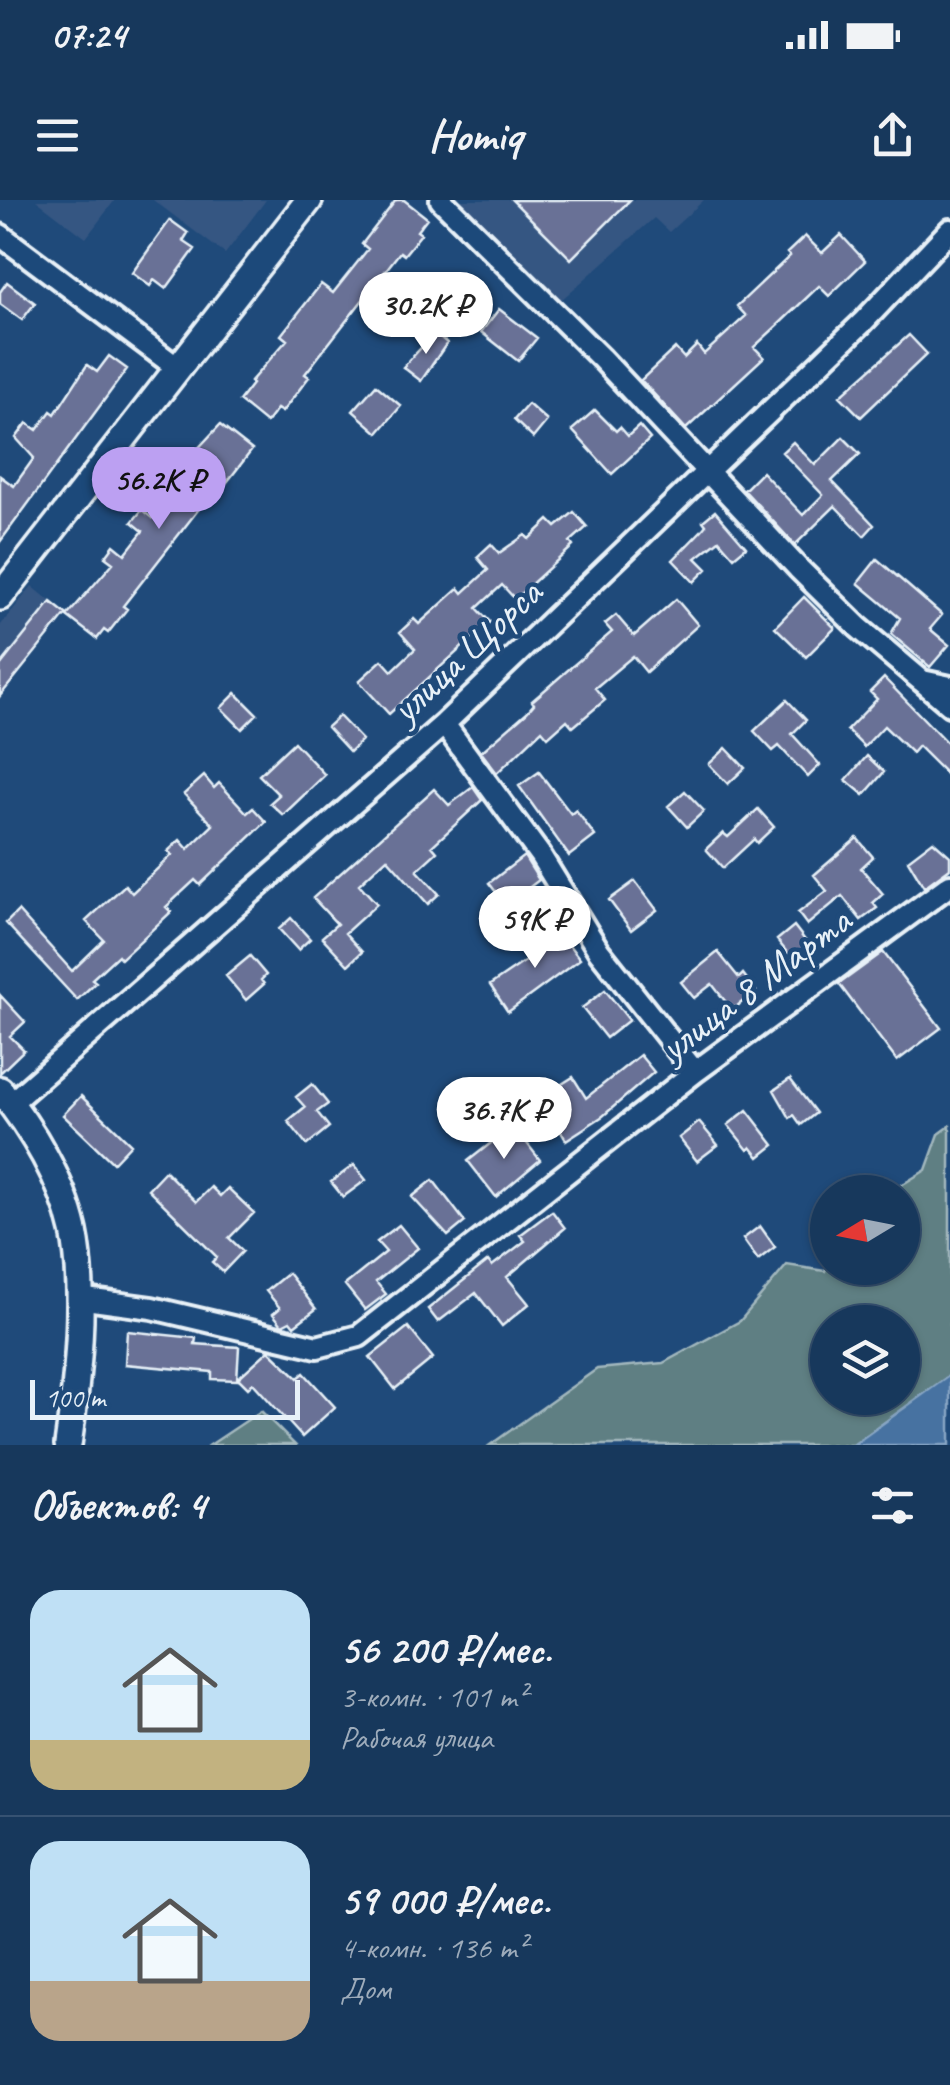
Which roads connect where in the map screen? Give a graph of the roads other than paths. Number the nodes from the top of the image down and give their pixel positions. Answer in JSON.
{"nodes":[{"id":1,"x":309,"y":200,"type":"edge"},
{"id":2,"x":441,"y":200,"type":"edge"},
{"id":3,"x":950,"y":230,"type":"edge"},
{"id":4,"x":0,"y":236,"type":"edge"},
{"id":5,"x":180,"y":370,"type":"junction"},
{"id":6,"x":706,"y":473,"type":"junction"},
{"id":7,"x":5,"y":582,"type":"edge"},
{"id":8,"x":922,"y":682,"type":"junction"},
{"id":9,"x":950,"y":686,"type":"edge"},
{"id":10,"x":950,"y":705,"type":"edge"},
{"id":11,"x":444,"y":724,"type":"junction"},
{"id":12,"x":950,"y":885,"type":"edge"},
{"id":13,"x":695,"y":1072,"type":"junction"},
{"id":14,"x":5,"y":1096,"type":"edge"},
{"id":15,"x":78,"y":1298,"type":"junction"},
{"id":16,"x":68,"y":1445,"type":"edge"}],
"edges":[{"from":1,"to":5,"type":"main road"},
{"from":2,"to":6,"type":"street"},
{"from":3,"to":6,"type":"street","name":"улица Щорса"},
{"from":4,"to":5,"type":"street"},
{"from":5,"to":7,"type":"main road"},
{"from":6,"to":8,"type":"street"},
{"from":6,"to":11,"type":"street","name":"улица Щорса"},
{"from":8,"to":9,"type":"street"},
{"from":8,"to":10,"type":"street"},
{"from":11,"to":13,"type":"street"},
{"from":11,"to":14,"type":"street","name":"улица Щорса"},
{"from":12,"to":13,"type":"street","name":"улица 8 Марта"},
{"from":13,"to":15,"type":"street","name":"улица 8 Марта"},
{"from":14,"to":15,"type":"main road"},
{"from":15,"to":16,"type":"main road"}]}
